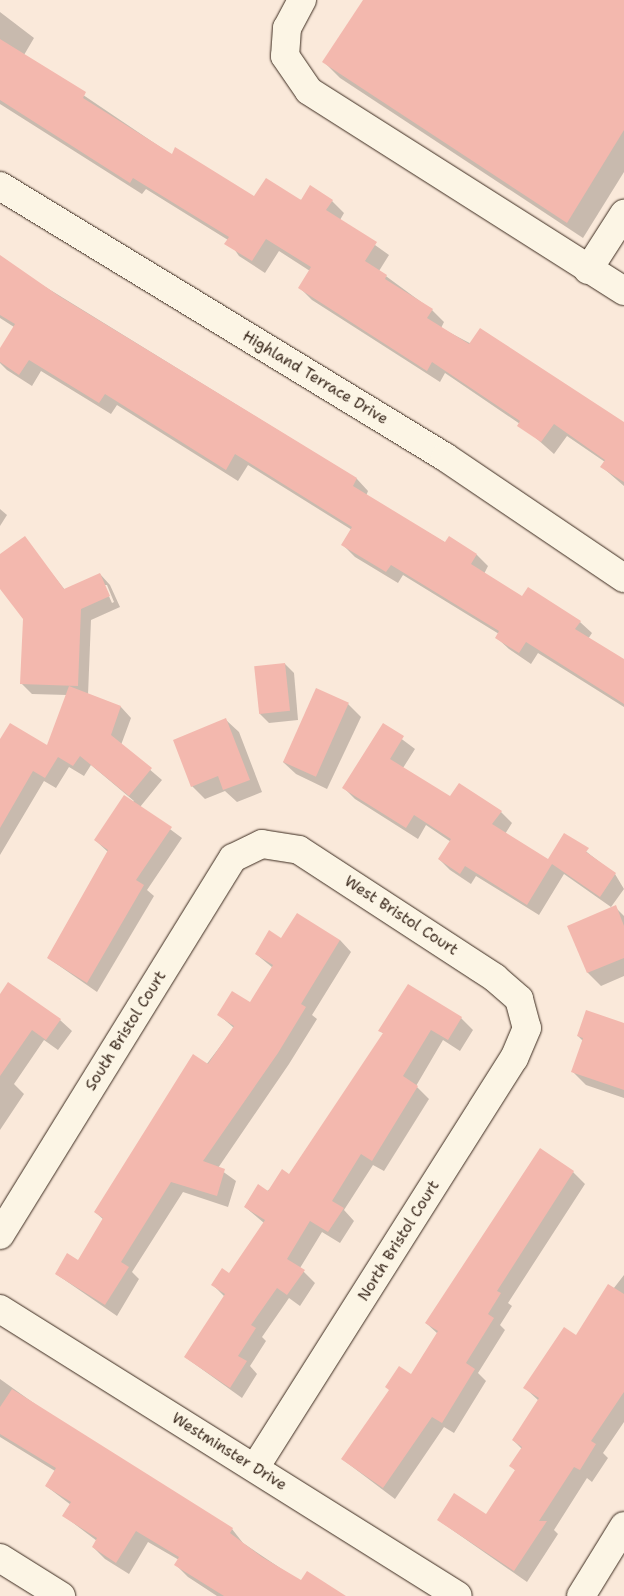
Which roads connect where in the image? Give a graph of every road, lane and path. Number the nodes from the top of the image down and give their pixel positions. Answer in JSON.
{"nodes":[{"id":1,"x":302,"y":0,"type":"edge"},
{"id":2,"x":0,"y":186,"type":"edge"},
{"id":3,"x":624,"y":214,"type":"edge"},
{"id":4,"x":588,"y":270,"type":"junction"},
{"id":5,"x":624,"y":291,"type":"edge"},
{"id":6,"x":624,"y":578,"type":"edge"},
{"id":7,"x":266,"y":844,"type":"joint"},
{"id":8,"x":522,"y":1009,"type":"joint"},
{"id":9,"x":0,"y":1234,"type":"edge"},
{"id":10,"x":0,"y":1309,"type":"edge"},
{"id":11,"x":255,"y":1468,"type":"junction"},
{"id":12,"x":624,"y":1526,"type":"edge"},
{"id":13,"x":0,"y":1558,"type":"edge"},
{"id":14,"x":60,"y":1596,"type":"edge"},
{"id":15,"x":458,"y":1596,"type":"edge"},
{"id":16,"x":581,"y":1596,"type":"edge"}],
"edges":[{"from":1,"to":4,"type":"street"},
{"from":2,"to":6,"type":"street","name":"Highland Terrace Drive"},
{"from":3,"to":4,"type":"street"},
{"from":4,"to":5,"type":"street"},
{"from":7,"to":8,"type":"street","name":"West Bristol Court"},
{"from":7,"to":9,"type":"street","name":"South Bristol Court"},
{"from":8,"to":11,"type":"street","name":"North Bristol Court"},
{"from":10,"to":11,"type":"street","name":"Westminster Drive"},
{"from":11,"to":15,"type":"street","name":"Westminster Drive"},
{"from":12,"to":16,"type":"street"},
{"from":13,"to":14,"type":"street"}]}
